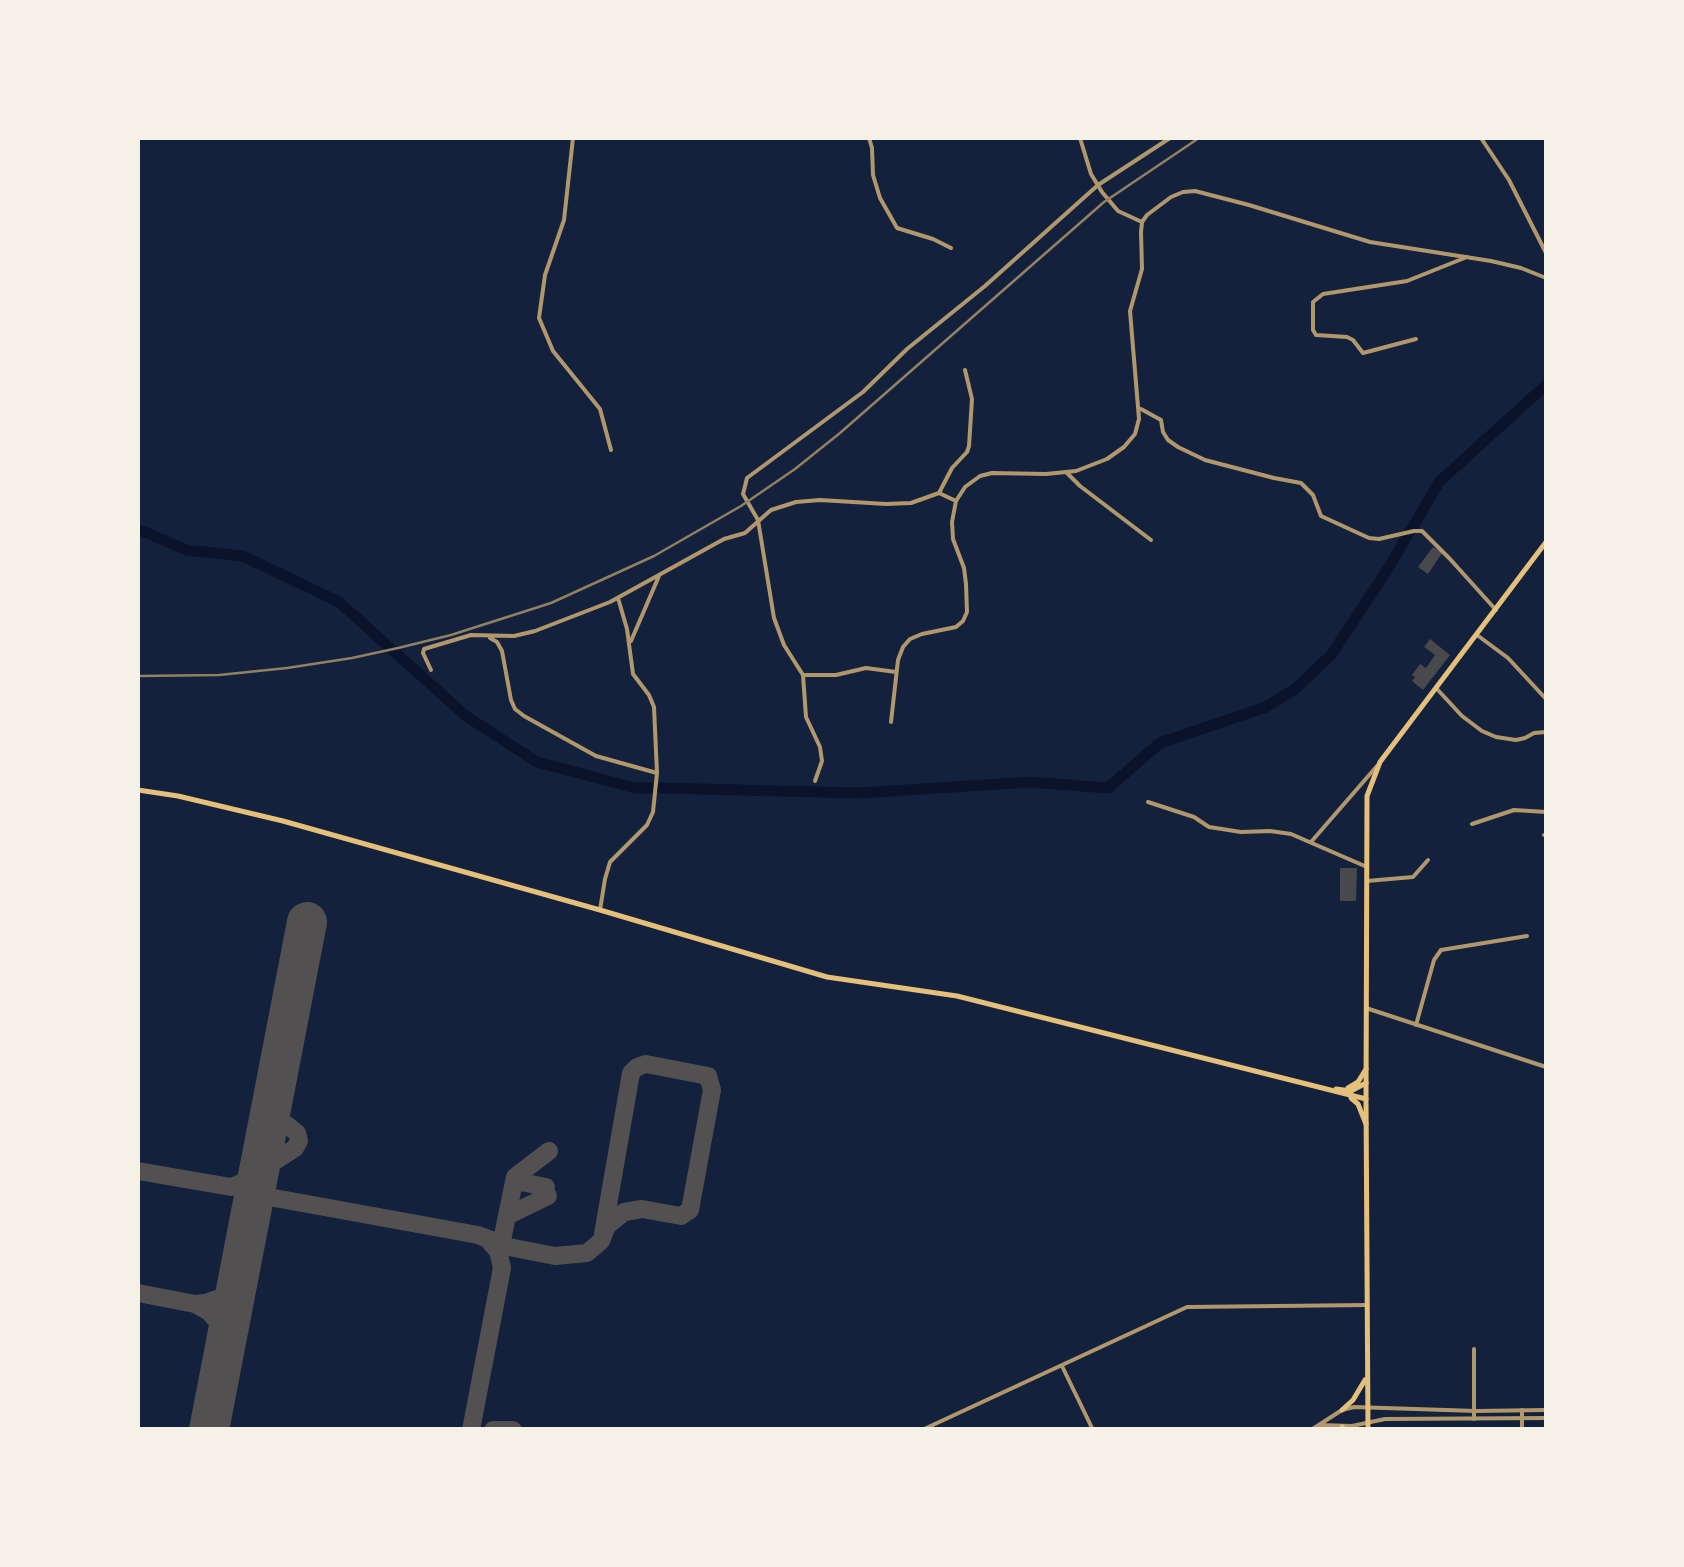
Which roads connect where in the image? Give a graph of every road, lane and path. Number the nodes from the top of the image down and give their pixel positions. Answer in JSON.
{"nodes":[{"id":1,"x":574,"y":138,"type":"edge"},
{"id":2,"x":868,"y":138,"type":"edge"},
{"id":3,"x":1080,"y":138,"type":"edge"},
{"id":4,"x":1170,"y":138,"type":"edge"},
{"id":5,"x":1481,"y":138,"type":"edge"},
{"id":6,"x":1098,"y":186,"type":"junction"},
{"id":7,"x":1142,"y":222,"type":"junction"},
{"id":8,"x":952,"y":248,"type":"dead end"},
{"id":9,"x":1546,"y":254,"type":"edge"},
{"id":10,"x":1467,"y":257,"type":"junction"},
{"id":11,"x":1546,"y":278,"type":"edge"},
{"id":12,"x":1416,"y":339,"type":"dead end"},
{"id":13,"x":965,"y":370,"type":"dead end"},
{"id":14,"x":1139,"y":408,"type":"junction"},
{"id":15,"x":611,"y":450,"type":"dead end"},
{"id":16,"x":1067,"y":473,"type":"junction"},
{"id":17,"x":939,"y":493,"type":"junction"},
{"id":18,"x":956,"y":502,"type":"junction"},
{"id":19,"x":758,"y":520,"type":"junction"},
{"id":20,"x":1151,"y":540,"type":"dead end"},
{"id":21,"x":1546,"y":542,"type":"edge"},
{"id":22,"x":660,"y":574,"type":"junction"},
{"id":23,"x":618,"y":598,"type":"junction"},
{"id":24,"x":1496,"y":610,"type":"junction"},
{"id":25,"x":1478,"y":634,"type":"junction"},
{"id":26,"x":486,"y":635,"type":"junction"},
{"id":27,"x":629,"y":645,"type":"junction"},
{"id":28,"x":431,"y":670,"type":"dead end"},
{"id":29,"x":896,"y":672,"type":"junction"},
{"id":30,"x":803,"y":675,"type":"junction"},
{"id":31,"x":1436,"y":689,"type":"junction"},
{"id":32,"x":1546,"y":698,"type":"edge"},
{"id":33,"x":891,"y":722,"type":"dead end"},
{"id":34,"x":1546,"y":732,"type":"edge"},
{"id":35,"x":1380,"y":762,"type":"junction"},
{"id":36,"x":657,"y":773,"type":"junction"},
{"id":37,"x":815,"y":781,"type":"dead end"},
{"id":38,"x":138,"y":790,"type":"edge"},
{"id":39,"x":1148,"y":802,"type":"dead end"},
{"id":40,"x":1546,"y":810,"type":"edge"},
{"id":41,"x":1472,"y":824,"type":"dead end"},
{"id":42,"x":1311,"y":842,"type":"junction"},
{"id":43,"x":1428,"y":860,"type":"dead end"},
{"id":44,"x":1367,"y":867,"type":"junction"},
{"id":45,"x":1367,"y":880,"type":"junction"},
{"id":46,"x":600,"y":910,"type":"junction"},
{"id":47,"x":1527,"y":936,"type":"dead end"},
{"id":48,"x":1366,"y":1008,"type":"junction"},
{"id":49,"x":1416,"y":1025,"type":"junction"},
{"id":50,"x":1546,"y":1067,"type":"edge"},
{"id":51,"x":1366,"y":1070,"type":"junction"},
{"id":52,"x":1366,"y":1083,"type":"junction"},
{"id":53,"x":1344,"y":1092,"type":"junction"},
{"id":54,"x":1366,"y":1099,"type":"junction"},
{"id":55,"x":1366,"y":1124,"type":"junction"},
{"id":56,"x":1366,"y":1305,"type":"junction"},
{"id":57,"x":1474,"y":1349,"type":"dead end"},
{"id":58,"x":1062,"y":1366,"type":"junction"},
{"id":59,"x":1367,"y":1378,"type":"junction"},
{"id":60,"x":1368,"y":1408,"type":"junction"},
{"id":61,"x":1342,"y":1410,"type":"junction"},
{"id":62,"x":1522,"y":1410,"type":"junction"},
{"id":63,"x":1546,"y":1410,"type":"edge"},
{"id":64,"x":1474,"y":1411,"type":"junction"},
{"id":65,"x":1522,"y":1418,"type":"junction"},
{"id":66,"x":1546,"y":1418,"type":"edge"},
{"id":67,"x":1441,"y":1420,"type":"junction"},
{"id":68,"x":1474,"y":1420,"type":"junction"},
{"id":69,"x":1319,"y":1426,"type":"junction"},
{"id":70,"x":1368,"y":1426,"type":"edge"},
{"id":71,"x":1343,"y":1428,"type":"edge"},
{"id":72,"x":922,"y":1430,"type":"edge"},
{"id":73,"x":1092,"y":1430,"type":"edge"},
{"id":74,"x":1311,"y":1430,"type":"edge"},
{"id":75,"x":1441,"y":1430,"type":"edge"},
{"id":76,"x":1522,"y":1430,"type":"edge"}],
"edges":[{"from":1,"to":15,"type":"street"},
{"from":2,"to":8,"type":"street"},
{"from":3,"to":6,"type":"street"},
{"from":4,"to":6,"type":"street"},
{"from":5,"to":9,"type":"street"},
{"from":6,"to":7,"type":"street"},
{"from":6,"to":19,"type":"street"},
{"from":7,"to":10,"type":"street"},
{"from":7,"to":14,"type":"street"},
{"from":10,"to":11,"type":"street"},
{"from":10,"to":12,"type":"street"},
{"from":13,"to":17,"type":"street"},
{"from":14,"to":16,"type":"street"},
{"from":14,"to":24,"type":"street"},
{"from":16,"to":18,"type":"street"},
{"from":16,"to":20,"type":"street"},
{"from":17,"to":18,"type":"street"},
{"from":17,"to":19,"type":"street"},
{"from":18,"to":29,"type":"street"},
{"from":19,"to":22,"type":"street"},
{"from":19,"to":30,"type":"street"},
{"from":21,"to":24,"type":"main road"},
{"from":22,"to":23,"type":"street"},
{"from":22,"to":27,"type":"street"},
{"from":23,"to":26,"type":"street"},
{"from":23,"to":27,"type":"street"},
{"from":24,"to":25,"type":"main road"},
{"from":25,"to":31,"type":"main road"},
{"from":25,"to":32,"type":"street"},
{"from":26,"to":28,"type":"street"},
{"from":26,"to":36,"type":"street"},
{"from":27,"to":36,"type":"street"},
{"from":29,"to":30,"type":"street"},
{"from":29,"to":33,"type":"street"},
{"from":30,"to":37,"type":"street"},
{"from":31,"to":34,"type":"street"},
{"from":31,"to":35,"type":"main road"},
{"from":35,"to":42,"type":"street"},
{"from":35,"to":44,"type":"main road"},
{"from":36,"to":46,"type":"street"},
{"from":38,"to":46,"type":"main road"},
{"from":39,"to":42,"type":"street"},
{"from":40,"to":41,"type":"street"},
{"from":42,"to":44,"type":"street"},
{"from":43,"to":45,"type":"street"},
{"from":44,"to":45,"type":"main road"},
{"from":45,"to":48,"type":"main road"},
{"from":46,"to":53,"type":"main road"},
{"from":47,"to":49,"type":"street"},
{"from":48,"to":49,"type":"street"},
{"from":48,"to":51,"type":"main road"},
{"from":49,"to":50,"type":"street"},
{"from":51,"to":52,"type":"main road"},
{"from":51,"to":53,"type":"main road"},
{"from":52,"to":53,"type":"main road"},
{"from":52,"to":54,"type":"main road"},
{"from":53,"to":54,"type":"main road"},
{"from":53,"to":55,"type":"main road"},
{"from":54,"to":55,"type":"main road"},
{"from":55,"to":56,"type":"main road"},
{"from":56,"to":58,"type":"street"},
{"from":56,"to":59,"type":"main road"},
{"from":57,"to":64,"type":"street"},
{"from":58,"to":72,"type":"street"},
{"from":58,"to":73,"type":"street"},
{"from":59,"to":60,"type":"main road"},
{"from":59,"to":61,"type":"main road"},
{"from":60,"to":61,"type":"street"},
{"from":60,"to":64,"type":"street"},
{"from":60,"to":70,"type":"main road"},
{"from":61,"to":69,"type":"street"},
{"from":62,"to":63,"type":"street"},
{"from":62,"to":64,"type":"street"},
{"from":62,"to":65,"type":"street"},
{"from":64,"to":68,"type":"street"},
{"from":65,"to":66,"type":"street"},
{"from":65,"to":68,"type":"street"},
{"from":65,"to":76,"type":"street"},
{"from":67,"to":68,"type":"street"},
{"from":67,"to":70,"type":"street"},
{"from":67,"to":75,"type":"street"},
{"from":69,"to":71,"type":"street"},
{"from":69,"to":74,"type":"street"},
{"from":70,"to":71,"type":"street"}]}
